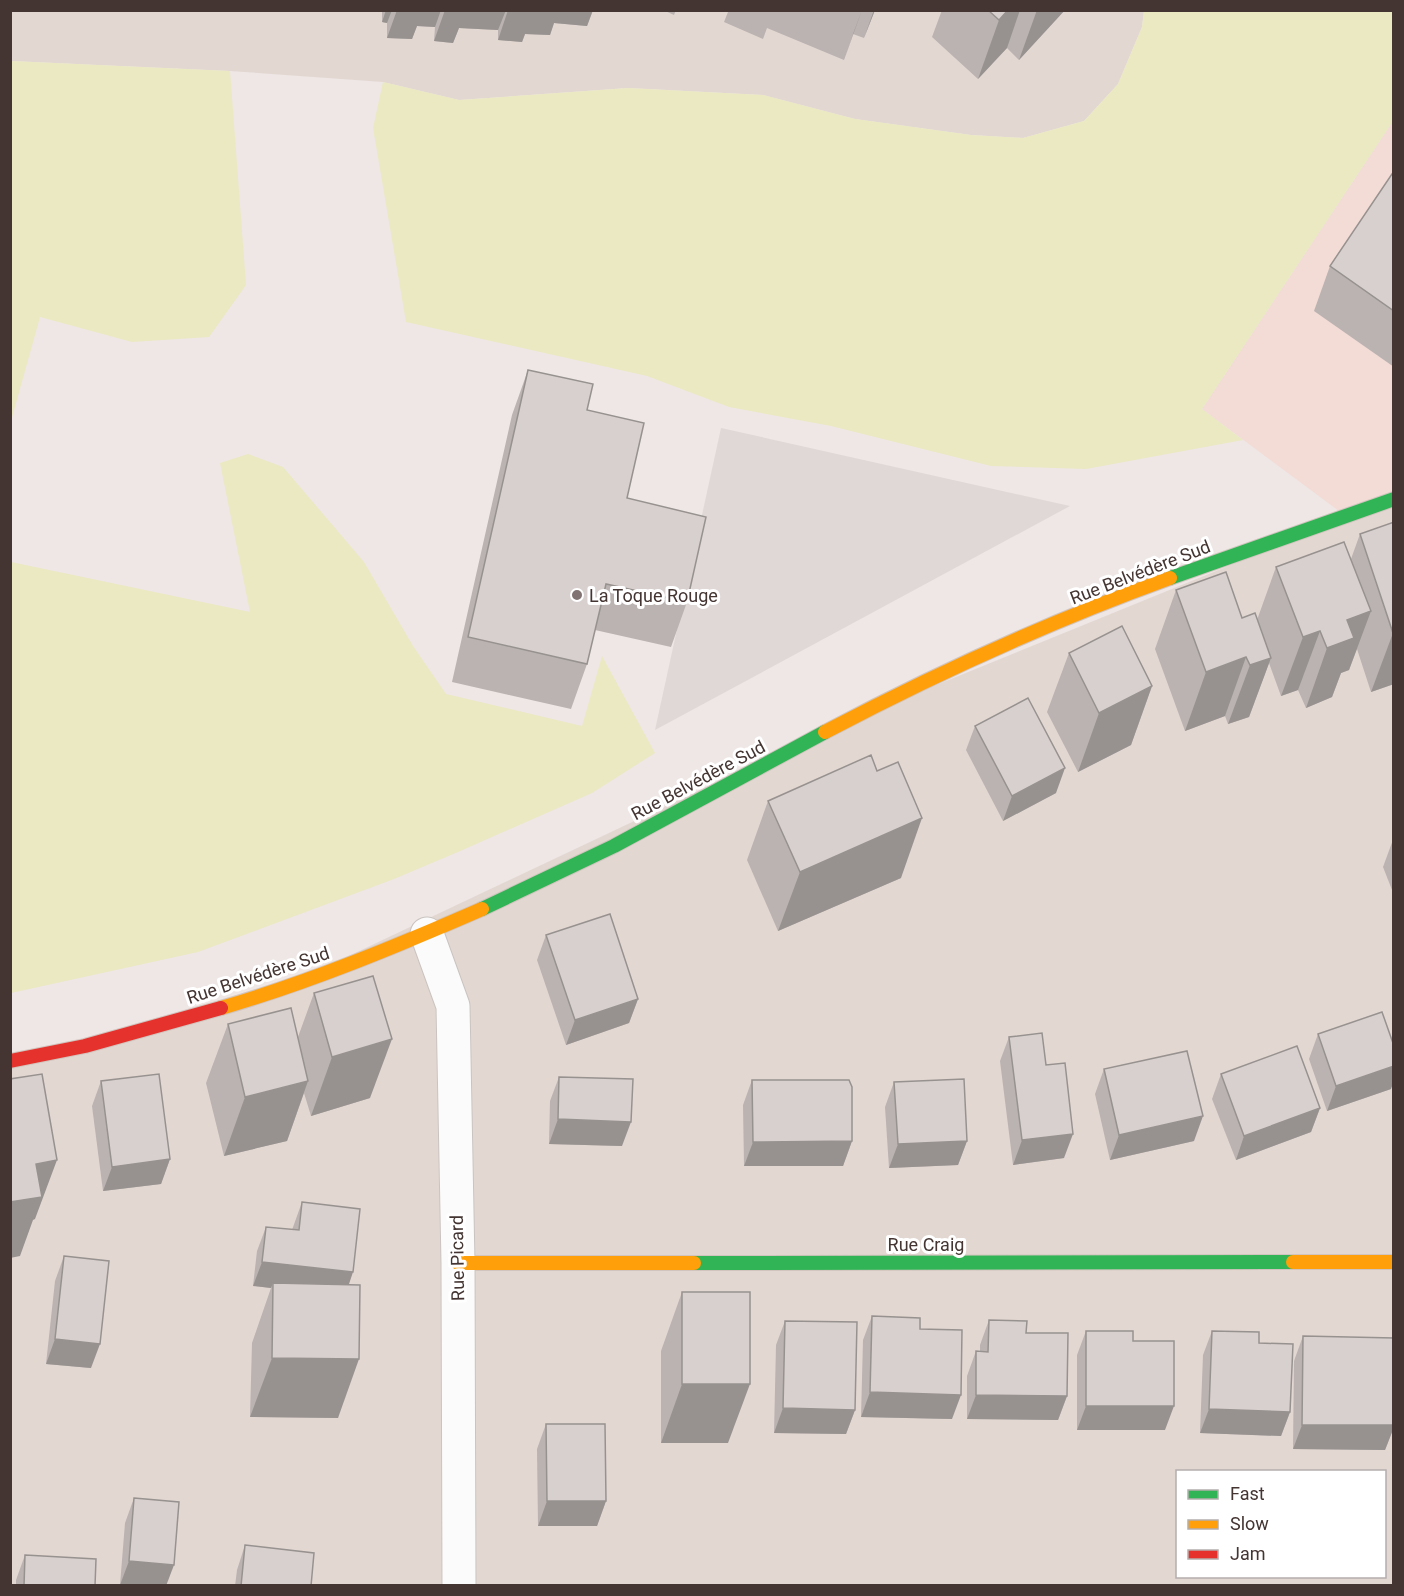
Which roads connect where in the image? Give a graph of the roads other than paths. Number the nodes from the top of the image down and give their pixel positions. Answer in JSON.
{"nodes":[{"id":1,"x":1394,"y":499,"type":"edge"},
{"id":2,"x":427,"y":934,"type":"junction"},
{"id":3,"x":10,"y":1061,"type":"edge"},
{"id":4,"x":1394,"y":1262,"type":"edge"},
{"id":5,"x":458,"y":1263,"type":"junction"},
{"id":6,"x":459,"y":1586,"type":"edge"}],
"edges":[{"from":1,"to":2,"type":"street","name":"Rue Belvédère Sud"},
{"from":2,"to":3,"type":"street","name":"Rue Belvédère Sud"},
{"from":2,"to":5,"type":"street","name":"Rue Picard"},
{"from":4,"to":5,"type":"street","name":"Rue Craig"},
{"from":5,"to":6,"type":"street","name":"Rue Picard"}]}
